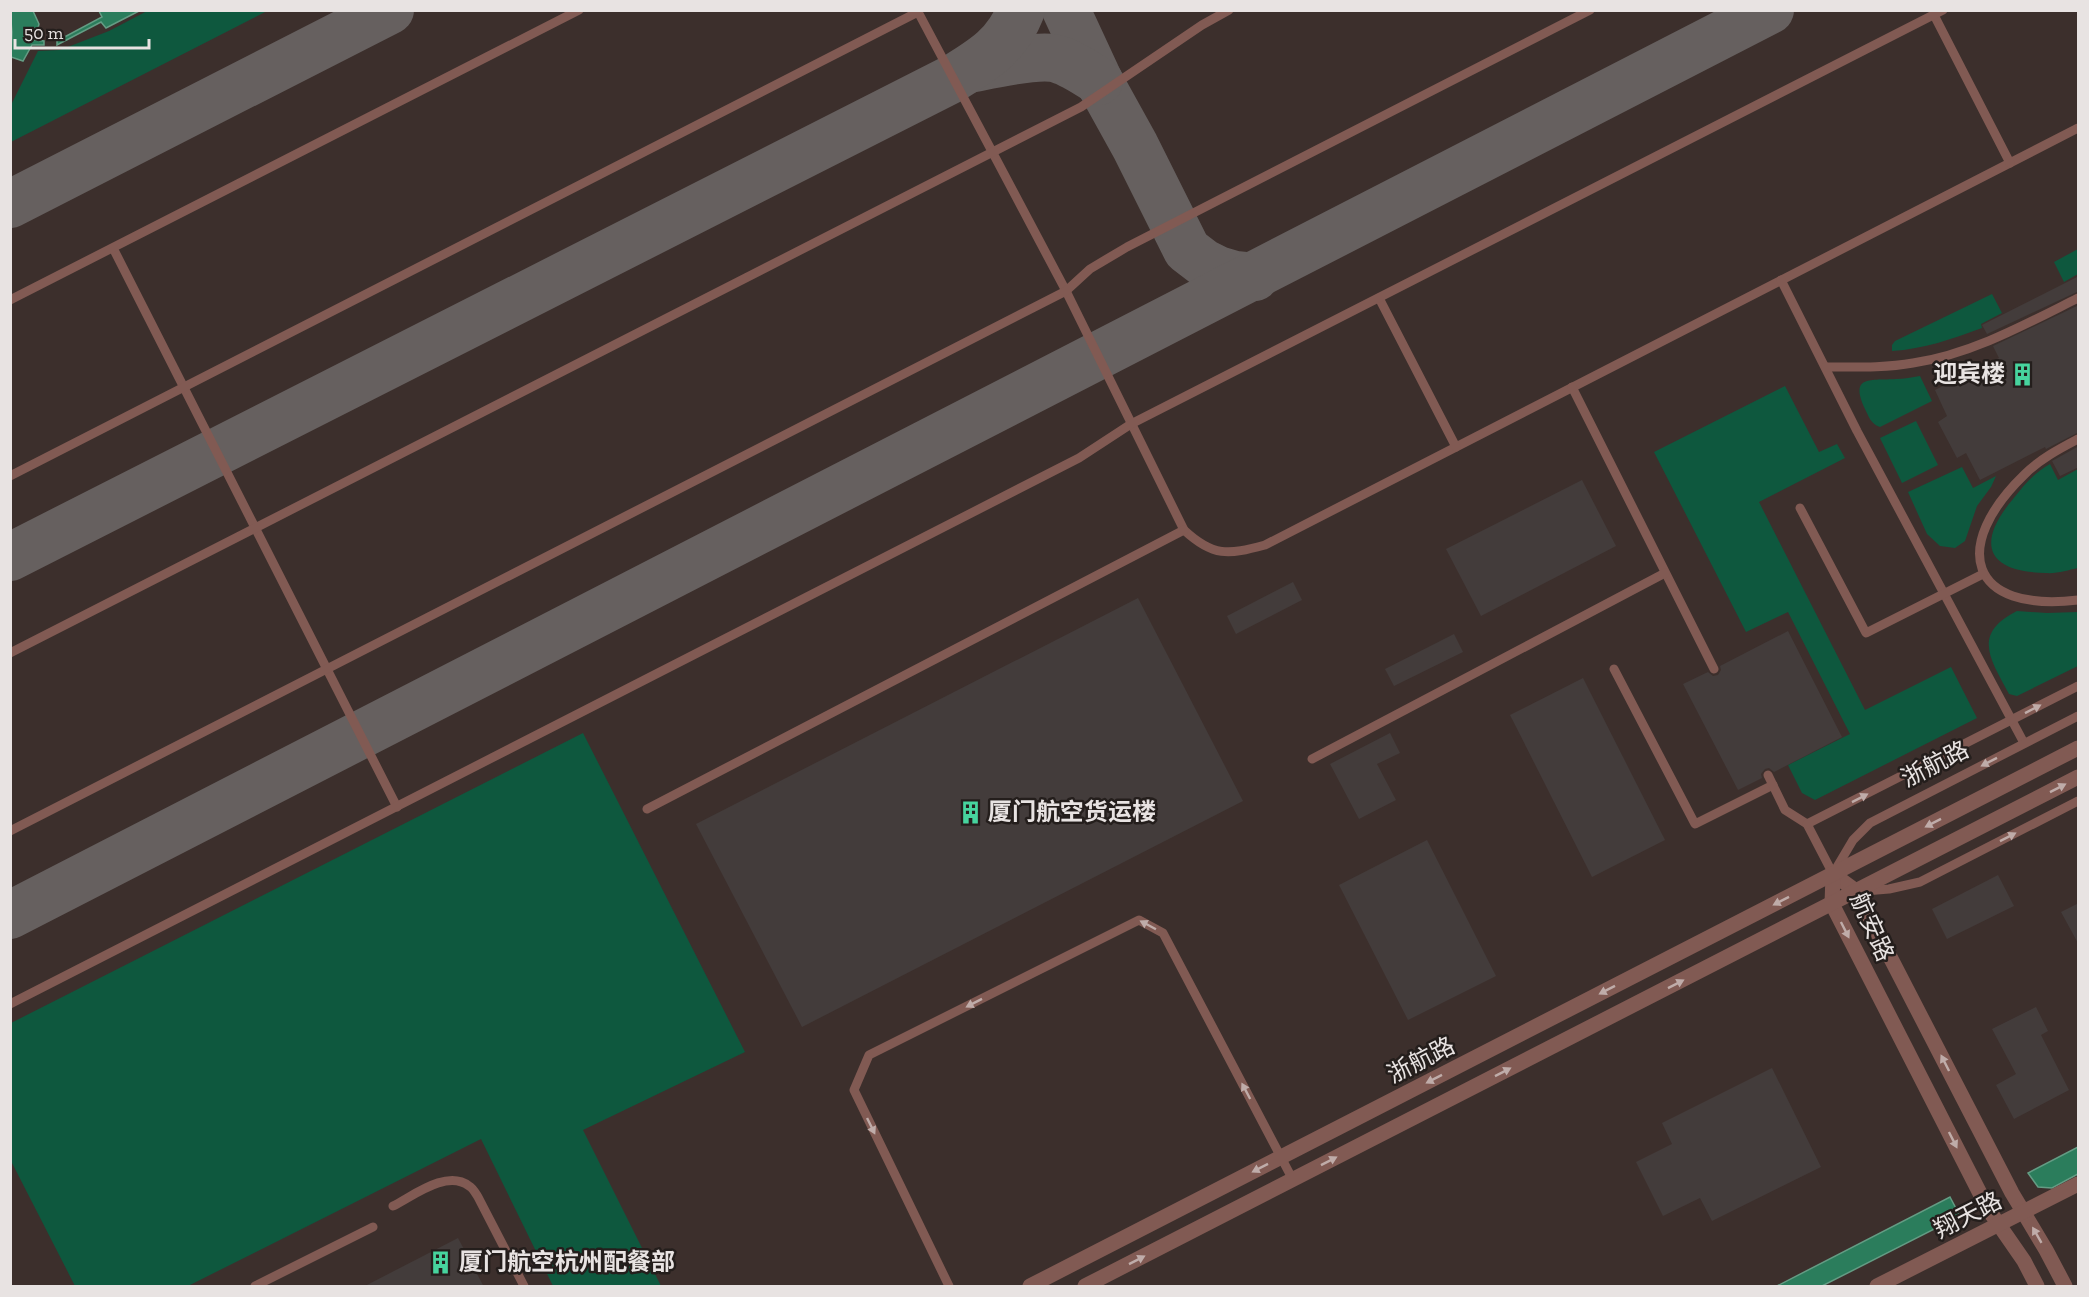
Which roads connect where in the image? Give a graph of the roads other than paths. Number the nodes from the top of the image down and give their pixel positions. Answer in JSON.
{"nodes":[{"id":1,"x":579,"y":10,"type":"edge"},
{"id":2,"x":1229,"y":10,"type":"edge"},
{"id":3,"x":1590,"y":10,"type":"edge"},
{"id":4,"x":918,"y":11,"type":"edge"},
{"id":5,"x":1938,"y":13,"type":"edge"},
{"id":6,"x":2079,"y":128,"type":"edge"},
{"id":7,"x":991,"y":152,"type":"junction"},
{"id":8,"x":2010,"y":163,"type":"junction"},
{"id":9,"x":113,"y":248,"type":"junction"},
{"id":10,"x":1781,"y":280,"type":"junction"},
{"id":11,"x":1066,"y":291,"type":"junction"},
{"id":12,"x":1379,"y":298,"type":"junction"},
{"id":13,"x":2079,"y":298,"type":"edge"},
{"id":14,"x":10,"y":300,"type":"edge"},
{"id":15,"x":1826,"y":367,"type":"junction"},
{"id":16,"x":184,"y":387,"type":"junction"},
{"id":17,"x":1572,"y":387,"type":"junction"},
{"id":18,"x":1131,"y":424,"type":"junction"},
{"id":19,"x":2079,"y":440,"type":"edge"},
{"id":20,"x":1456,"y":447,"type":"junction"},
{"id":21,"x":10,"y":476,"type":"edge"},
{"id":22,"x":1800,"y":508,"type":"dead end"},
{"id":23,"x":255,"y":529,"type":"junction"},
{"id":24,"x":1184,"y":530,"type":"junction"},
{"id":25,"x":1665,"y":573,"type":"junction"},
{"id":26,"x":1983,"y":574,"type":"junction"},
{"id":27,"x":1944,"y":594,"type":"junction"},
{"id":28,"x":2079,"y":600,"type":"edge"},
{"id":29,"x":10,"y":653,"type":"edge"},
{"id":30,"x":328,"y":668,"type":"junction"},
{"id":31,"x":1614,"y":669,"type":"dead end"},
{"id":32,"x":1714,"y":669,"type":"dead end"},
{"id":33,"x":2079,"y":686,"type":"edge"},
{"id":34,"x":2079,"y":716,"type":"edge"},
{"id":35,"x":2012,"y":720,"type":"junction"},
{"id":36,"x":2024,"y":743,"type":"junction"},
{"id":37,"x":2079,"y":748,"type":"edge"},
{"id":38,"x":1312,"y":759,"type":"dead end"},
{"id":39,"x":1767,"y":775,"type":"dead end"},
{"id":40,"x":2079,"y":777,"type":"edge"},
{"id":41,"x":1773,"y":785,"type":"junction"},
{"id":42,"x":2079,"y":801,"type":"edge"},
{"id":43,"x":398,"y":807,"type":"junction"},
{"id":44,"x":647,"y":809,"type":"dead end"},
{"id":45,"x":1808,"y":824,"type":"junction"},
{"id":46,"x":10,"y":831,"type":"edge"},
{"id":47,"x":1833,"y":874,"type":"junction"},
{"id":48,"x":1856,"y":891,"type":"junction"},
{"id":49,"x":1832,"y":904,"type":"junction"},
{"id":50,"x":10,"y":1004,"type":"edge"},
{"id":51,"x":1281,"y":1158,"type":"junction"},
{"id":52,"x":1293,"y":1180,"type":"junction"},
{"id":53,"x":2079,"y":1184,"type":"edge"},
{"id":54,"x":393,"y":1206,"type":"dead end"},
{"id":55,"x":2024,"y":1212,"type":"junction"},
{"id":56,"x":1998,"y":1225,"type":"junction"},
{"id":57,"x":373,"y":1227,"type":"dead end"},
{"id":58,"x":255,"y":1287,"type":"edge"},
{"id":59,"x":524,"y":1287,"type":"edge"},
{"id":60,"x":950,"y":1287,"type":"edge"},
{"id":61,"x":1030,"y":1287,"type":"edge"},
{"id":62,"x":1085,"y":1287,"type":"edge"},
{"id":63,"x":1877,"y":1287,"type":"edge"},
{"id":64,"x":2037,"y":1287,"type":"edge"},
{"id":65,"x":2065,"y":1287,"type":"edge"}],
"edges":[{"from":1,"to":9,"type":"lane"},
{"from":2,"to":7,"type":"lane"},
{"from":3,"to":11,"type":"lane"},
{"from":4,"to":7,"type":"lane"},
{"from":4,"to":16,"type":"lane"},
{"from":5,"to":8,"type":"lane"},
{"from":5,"to":12,"type":"lane"},
{"from":6,"to":8,"type":"lane"},
{"from":7,"to":11,"type":"lane"},
{"from":7,"to":23,"type":"lane"},
{"from":8,"to":10,"type":"lane"},
{"from":9,"to":14,"type":"lane"},
{"from":9,"to":16,"type":"lane"},
{"from":10,"to":15,"type":"lane"},
{"from":10,"to":17,"type":"lane"},
{"from":11,"to":18,"type":"lane"},
{"from":11,"to":30,"type":"lane"},
{"from":12,"to":18,"type":"lane"},
{"from":12,"to":20,"type":"lane"},
{"from":13,"to":15,"type":"lane"},
{"from":15,"to":27,"type":"lane"},
{"from":16,"to":21,"type":"lane"},
{"from":16,"to":23,"type":"lane"},
{"from":17,"to":20,"type":"lane"},
{"from":17,"to":25,"type":"lane"},
{"from":18,"to":24,"type":"lane"},
{"from":18,"to":43,"type":"lane"},
{"from":19,"to":26,"type":"lane"},
{"from":20,"to":24,"type":"lane"},
{"from":22,"to":27,"type":"lane"},
{"from":23,"to":29,"type":"lane"},
{"from":23,"to":30,"type":"lane"},
{"from":24,"to":44,"type":"lane"},
{"from":25,"to":32,"type":"lane"},
{"from":25,"to":38,"type":"lane"},
{"from":26,"to":27,"type":"lane"},
{"from":26,"to":28,"type":"lane"},
{"from":27,"to":35,"type":"lane"},
{"from":30,"to":43,"type":"lane"},
{"from":30,"to":46,"type":"lane"},
{"from":31,"to":41,"type":"lane"},
{"from":35,"to":33,"type":"lane","one_way":true},
{"from":34,"to":36,"type":"lane","name":"浙航路"},
{"from":35,"to":36,"type":"lane"},
{"from":45,"to":35,"type":"lane","one_way":true},
{"from":36,"to":47,"type":"lane","name":"浙航路","one_way":true},
{"from":37,"to":47,"type":"street","name":"浙航路","one_way":true},
{"from":39,"to":41,"type":"lane"},
{"from":48,"to":40,"type":"street","name":"浙航路","one_way":true},
{"from":41,"to":45,"type":"lane"},
{"from":48,"to":42,"type":"lane","name":"浙航路","one_way":true},
{"from":43,"to":50,"type":"lane"},
{"from":45,"to":47,"type":"lane"},
{"from":47,"to":48,"type":"street","name":"航安路"},
{"from":47,"to":49,"type":"street","name":"航安路"},
{"from":47,"to":51,"type":"street","name":"浙航路","one_way":true},
{"from":48,"to":49,"type":"street","name":"浙航路"},
{"from":55,"to":48,"type":"street","name":"航安路","one_way":true},
{"from":52,"to":49,"type":"street","name":"浙航路","one_way":true},
{"from":49,"to":56,"type":"street","name":"航安路","one_way":true},
{"from":51,"to":52,"type":"lane"},
{"from":51,"to":60,"type":"lane","one_way":true},
{"from":51,"to":61,"type":"street","name":"浙航路","one_way":true},
{"from":62,"to":52,"type":"street","name":"浙航路","one_way":true},
{"from":53,"to":55,"type":"street","name":"翔天路"},
{"from":54,"to":59,"type":"lane"},
{"from":55,"to":56,"type":"street","name":"翔天路"},
{"from":65,"to":55,"type":"street","name":"航安路","one_way":true},
{"from":56,"to":63,"type":"street","name":"翔天路"},
{"from":56,"to":64,"type":"street","name":"航安路"},
{"from":57,"to":58,"type":"lane"}]}
